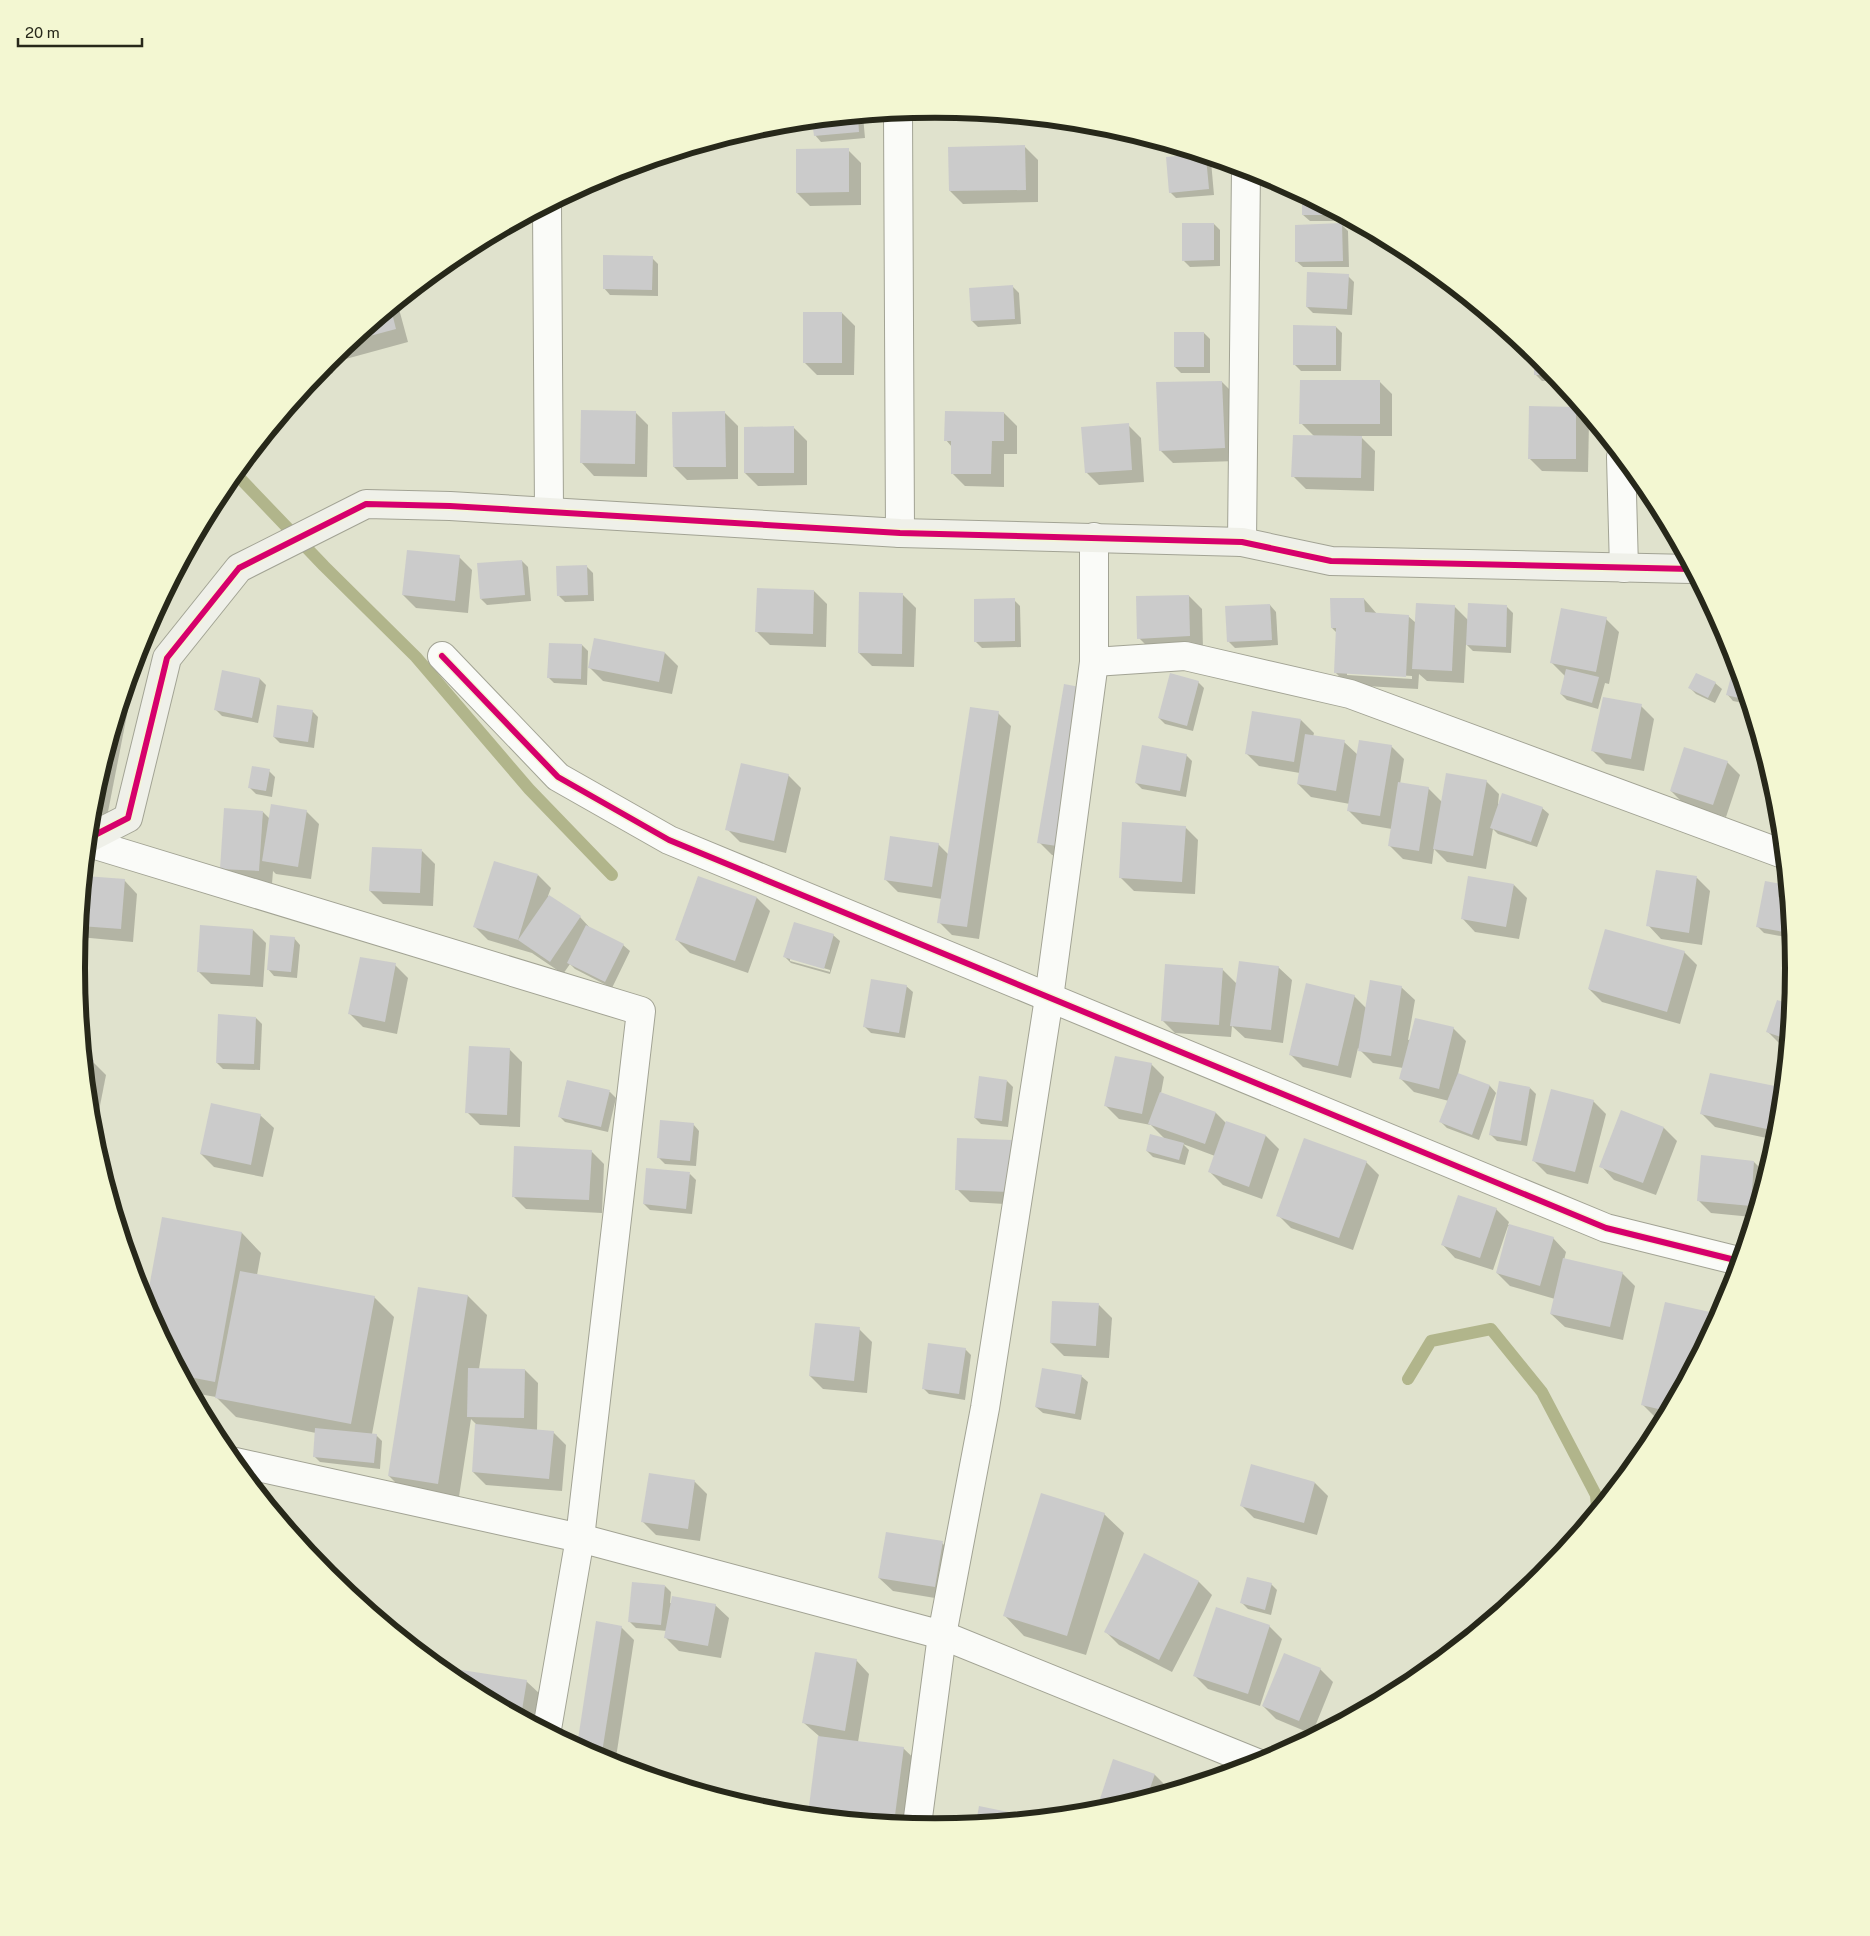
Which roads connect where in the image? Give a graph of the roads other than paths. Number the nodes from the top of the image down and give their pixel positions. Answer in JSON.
{"nodes":[{"id":1,"x":898,"y":119,"type":"edge"},
{"id":2,"x":1246,"y":178,"type":"edge"},
{"id":3,"x":547,"y":212,"type":"edge"},
{"id":4,"x":1621,"y":468,"type":"edge"},
{"id":5,"x":549,"y":511,"type":"junction"},
{"id":6,"x":900,"y":533,"type":"junction"},
{"id":7,"x":1094,"y":538,"type":"junction"},
{"id":8,"x":1242,"y":542,"type":"junction"},
{"id":9,"x":1624,"y":568,"type":"junction"},
{"id":10,"x":1685,"y":569,"type":"edge"},
{"id":11,"x":442,"y":656,"type":"dead end"},
{"id":12,"x":1094,"y":662,"type":"junction"},
{"id":13,"x":96,"y":835,"type":"edge"},
{"id":14,"x":94,"y":845,"type":"edge"},
{"id":15,"x":1777,"y":852,"type":"edge"},
{"id":16,"x":1050,"y":998,"type":"junction"},
{"id":17,"x":1733,"y":1259,"type":"edge"},
{"id":18,"x":246,"y":1464,"type":"edge"},
{"id":19,"x":580,"y":1538,"type":"junction"},
{"id":20,"x":942,"y":1634,"type":"junction"},
{"id":21,"x":548,"y":1724,"type":"edge"},
{"id":22,"x":1246,"y":1758,"type":"edge"},
{"id":23,"x":918,"y":1817,"type":"edge"}],
"edges":[{"from":1,"to":6,"type":"street"},
{"from":2,"to":8,"type":"street"},
{"from":3,"to":5,"type":"street"},
{"from":4,"to":9,"type":"street"},
{"from":5,"to":6,"type":"street"},
{"from":5,"to":13,"type":"street"},
{"from":6,"to":7,"type":"street"},
{"from":7,"to":8,"type":"street"},
{"from":7,"to":12,"type":"street"},
{"from":8,"to":9,"type":"street"},
{"from":9,"to":10,"type":"street"},
{"from":11,"to":16,"type":"street"},
{"from":12,"to":15,"type":"street"},
{"from":12,"to":16,"type":"street"},
{"from":14,"to":19,"type":"street"},
{"from":16,"to":17,"type":"street"},
{"from":16,"to":20,"type":"street"},
{"from":18,"to":19,"type":"street"},
{"from":19,"to":20,"type":"street"},
{"from":19,"to":21,"type":"street"},
{"from":20,"to":22,"type":"street"},
{"from":20,"to":23,"type":"street"}]}
